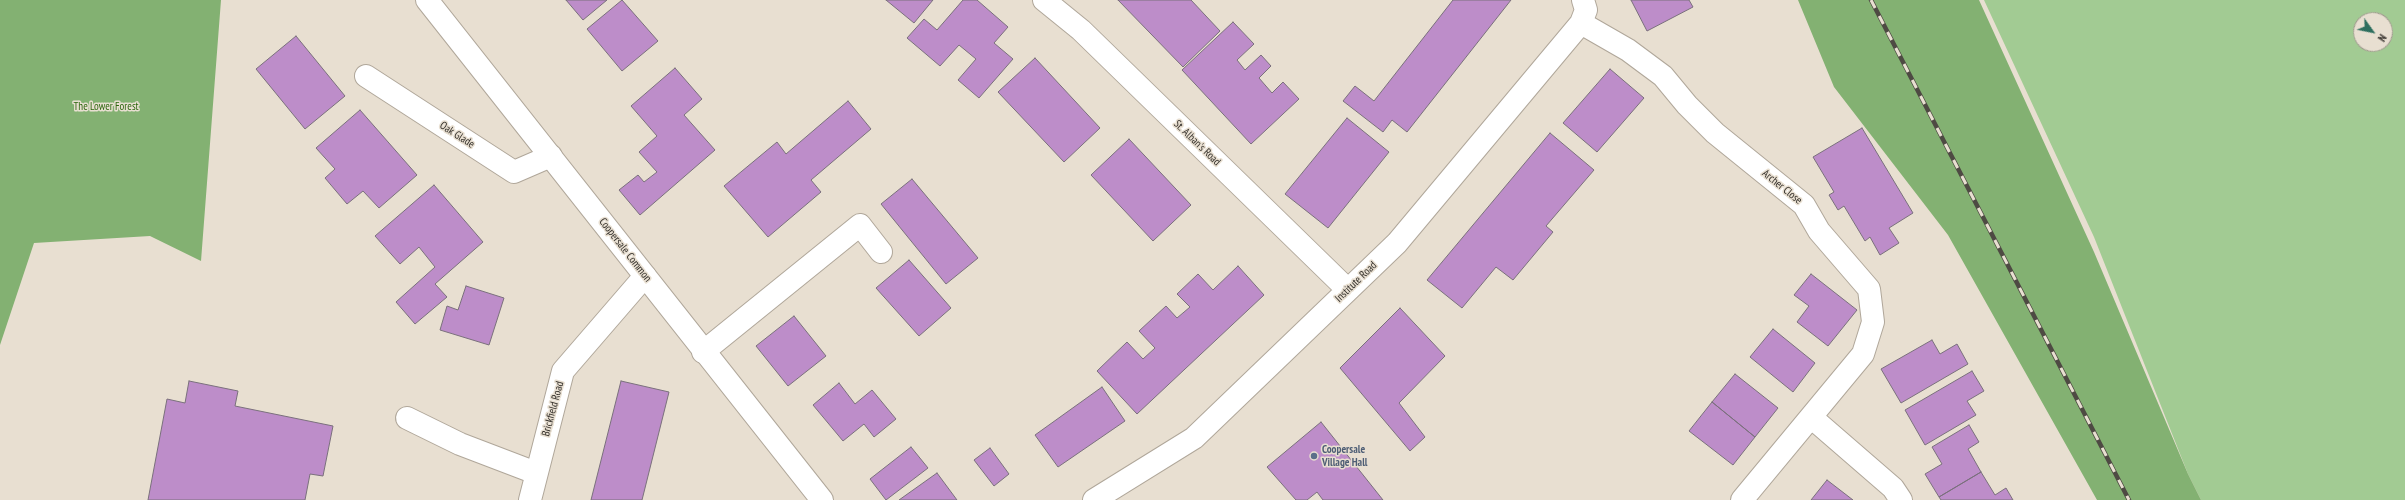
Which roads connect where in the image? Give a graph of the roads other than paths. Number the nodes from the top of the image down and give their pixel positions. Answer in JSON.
{"nodes":[{"id":1,"x":427,"y":0,"type":"edge"},
{"id":2,"x":1044,"y":0,"type":"edge"},
{"id":3,"x":1584,"y":0,"type":"edge"},
{"id":4,"x":1581,"y":23,"type":"junction"},
{"id":5,"x":366,"y":76,"type":"dead end"},
{"id":6,"x":551,"y":156,"type":"junction"},
{"id":7,"x":881,"y":252,"type":"dead end"},
{"id":8,"x":645,"y":276,"type":"junction"},
{"id":9,"x":1348,"y":290,"type":"junction"},
{"id":10,"x":703,"y":352,"type":"junction"},
{"id":11,"x":1810,"y":417,"type":"junction"},
{"id":12,"x":407,"y":418,"type":"dead end"},
{"id":13,"x":536,"y":473,"type":"junction"},
{"id":14,"x":530,"y":500,"type":"edge"},
{"id":15,"x":822,"y":500,"type":"edge"},
{"id":16,"x":1094,"y":500,"type":"edge"},
{"id":17,"x":1742,"y":500,"type":"edge"},
{"id":18,"x":1901,"y":500,"type":"edge"}],
"edges":[{"from":1,"to":6,"type":"street","name":"Coopersale Common"},
{"from":2,"to":9,"type":"street","name":"St. Alban's Road"},
{"from":3,"to":4,"type":"street"},
{"from":4,"to":9,"type":"street","name":"Institute Road"},
{"from":4,"to":11,"type":"street","name":"Archer Close"},
{"from":5,"to":6,"type":"street","name":"Oak Glade"},
{"from":6,"to":8,"type":"street","name":"Coopersale Common"},
{"from":7,"to":10,"type":"street"},
{"from":8,"to":10,"type":"street","name":"Coopersale Common"},
{"from":8,"to":13,"type":"street","name":"Brickfield Road"},
{"from":9,"to":16,"type":"street","name":"Institute Road"},
{"from":10,"to":15,"type":"street","name":"Coopersale Common"},
{"from":11,"to":17,"type":"street","name":"Archer Close"},
{"from":11,"to":18,"type":"street"},
{"from":12,"to":13,"type":"street"},
{"from":13,"to":14,"type":"street","name":"Brickfield Road"}]}
